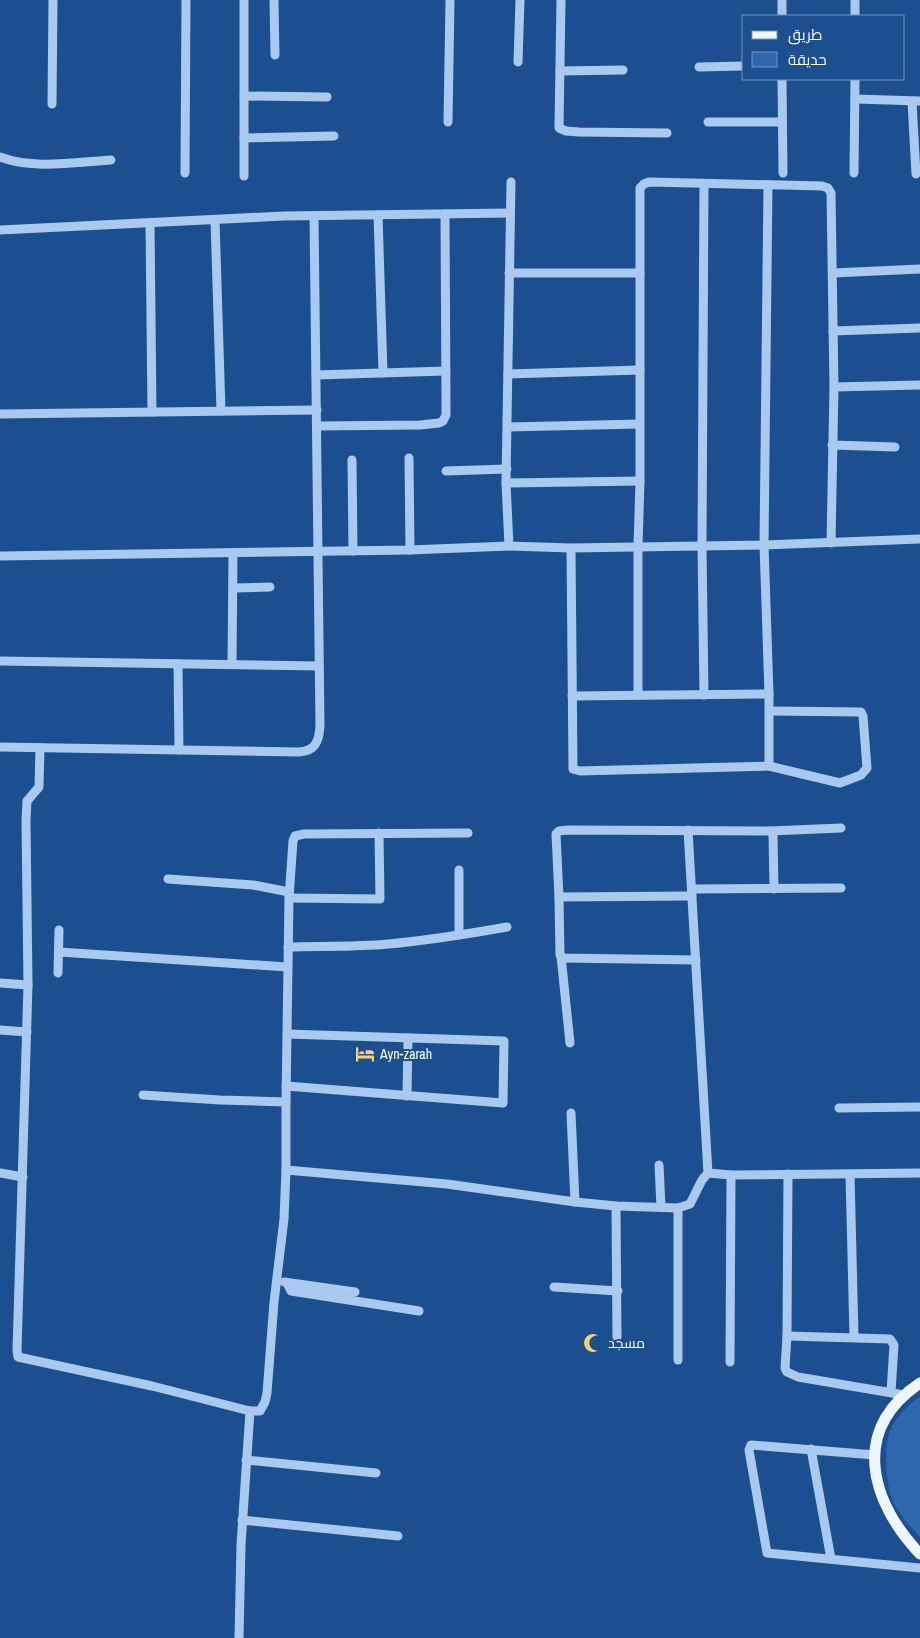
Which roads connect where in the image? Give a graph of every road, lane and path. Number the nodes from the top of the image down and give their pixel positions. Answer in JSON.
{"nodes":[{"id":1,"x":53,"y":0,"type":"edge"},
{"id":2,"x":186,"y":0,"type":"edge"},
{"id":3,"x":244,"y":0,"type":"edge"},
{"id":4,"x":274,"y":0,"type":"edge"},
{"id":5,"x":450,"y":0,"type":"edge"},
{"id":6,"x":520,"y":0,"type":"edge"},
{"id":7,"x":562,"y":0,"type":"edge"},
{"id":8,"x":782,"y":0,"type":"edge"},
{"id":9,"x":855,"y":0,"type":"edge"},
{"id":10,"x":782,"y":15,"type":"edge"},
{"id":11,"x":855,"y":15,"type":"edge"},
{"id":12,"x":275,"y":55,"type":"dead end"},
{"id":13,"x":518,"y":62,"type":"dead end"},
{"id":14,"x":742,"y":66,"type":"edge"},
{"id":15,"x":699,"y":67,"type":"dead end"},
{"id":16,"x":623,"y":70,"type":"dead end"},
{"id":17,"x":560,"y":71,"type":"junction"},
{"id":18,"x":782,"y":80,"type":"edge"},
{"id":19,"x":855,"y":80,"type":"edge"},
{"id":20,"x":244,"y":96,"type":"junction"},
{"id":21,"x":327,"y":97,"type":"dead end"},
{"id":22,"x":855,"y":99,"type":"junction"},
{"id":23,"x":916,"y":102,"type":"edge"},
{"id":24,"x":52,"y":104,"type":"dead end"},
{"id":25,"x":448,"y":122,"type":"dead end"},
{"id":26,"x":708,"y":122,"type":"dead end"},
{"id":27,"x":782,"y":122,"type":"junction"},
{"id":28,"x":667,"y":133,"type":"dead end"},
{"id":29,"x":334,"y":136,"type":"dead end"},
{"id":30,"x":244,"y":138,"type":"junction"},
{"id":31,"x":0,"y":157,"type":"edge"},
{"id":32,"x":111,"y":160,"type":"dead end"},
{"id":33,"x":185,"y":173,"type":"dead end"},
{"id":34,"x":783,"y":173,"type":"dead end"},
{"id":35,"x":854,"y":173,"type":"dead end"},
{"id":36,"x":916,"y":174,"type":"dead end"},
{"id":37,"x":244,"y":176,"type":"dead end"},
{"id":38,"x":510,"y":182,"type":"dead end"},
{"id":39,"x":704,"y":184,"type":"junction"},
{"id":40,"x":768,"y":186,"type":"junction"},
{"id":41,"x":510,"y":213,"type":"junction"},
{"id":42,"x":445,"y":214,"type":"junction"},
{"id":43,"x":378,"y":215,"type":"junction"},
{"id":44,"x":314,"y":216,"type":"junction"},
{"id":45,"x":215,"y":220,"type":"junction"},
{"id":46,"x":150,"y":223,"type":"junction"},
{"id":47,"x":0,"y":230,"type":"edge"},
{"id":48,"x":920,"y":269,"type":"edge"},
{"id":49,"x":509,"y":273,"type":"junction"},
{"id":50,"x":640,"y":273,"type":"junction"},
{"id":51,"x":833,"y":273,"type":"junction"},
{"id":52,"x":920,"y":328,"type":"edge"},
{"id":53,"x":833,"y":330,"type":"junction"},
{"id":54,"x":640,"y":370,"type":"junction"},
{"id":55,"x":446,"y":372,"type":"junction"},
{"id":56,"x":383,"y":373,"type":"junction"},
{"id":57,"x":508,"y":374,"type":"junction"},
{"id":58,"x":316,"y":375,"type":"junction"},
{"id":59,"x":920,"y":385,"type":"edge"},
{"id":60,"x":834,"y":388,"type":"junction"},
{"id":61,"x":317,"y":410,"type":"junction"},
{"id":62,"x":221,"y":411,"type":"junction"},
{"id":63,"x":152,"y":412,"type":"junction"},
{"id":64,"x":0,"y":414,"type":"edge"},
{"id":65,"x":640,"y":424,"type":"junction"},
{"id":66,"x":317,"y":426,"type":"junction"},
{"id":67,"x":508,"y":427,"type":"junction"},
{"id":68,"x":832,"y":445,"type":"junction"},
{"id":69,"x":895,"y":447,"type":"dead end"},
{"id":70,"x":409,"y":458,"type":"dead end"},
{"id":71,"x":352,"y":460,"type":"dead end"},
{"id":72,"x":507,"y":469,"type":"junction"},
{"id":73,"x":446,"y":471,"type":"dead end"},
{"id":74,"x":640,"y":481,"type":"junction"},
{"id":75,"x":506,"y":483,"type":"junction"},
{"id":76,"x":920,"y":539,"type":"edge"},
{"id":77,"x":831,"y":543,"type":"junction"},
{"id":78,"x":764,"y":545,"type":"junction"},
{"id":79,"x":509,"y":546,"type":"junction"},
{"id":80,"x":638,"y":546,"type":"junction"},
{"id":81,"x":702,"y":546,"type":"junction"},
{"id":82,"x":571,"y":548,"type":"junction"},
{"id":83,"x":410,"y":550,"type":"junction"},
{"id":84,"x":353,"y":551,"type":"junction"},
{"id":85,"x":318,"y":552,"type":"junction"},
{"id":86,"x":233,"y":553,"type":"junction"},
{"id":87,"x":0,"y":556,"type":"edge"},
{"id":88,"x":270,"y":587,"type":"dead end"},
{"id":89,"x":233,"y":588,"type":"junction"},
{"id":90,"x":0,"y":661,"type":"edge"},
{"id":91,"x":178,"y":664,"type":"junction"},
{"id":92,"x":232,"y":664,"type":"junction"},
{"id":93,"x":319,"y":666,"type":"junction"},
{"id":94,"x":769,"y":694,"type":"junction"},
{"id":95,"x":638,"y":695,"type":"junction"},
{"id":96,"x":704,"y":695,"type":"junction"},
{"id":97,"x":572,"y":696,"type":"junction"},
{"id":98,"x":770,"y":712,"type":"junction"},
{"id":99,"x":0,"y":747,"type":"edge"},
{"id":100,"x":40,"y":748,"type":"junction"},
{"id":101,"x":179,"y":750,"type":"junction"},
{"id":102,"x":769,"y":766,"type":"junction"},
{"id":103,"x":841,"y":828,"type":"dead end"},
{"id":104,"x":688,"y":830,"type":"junction"},
{"id":105,"x":770,"y":831,"type":"junction"},
{"id":106,"x":379,"y":833,"type":"junction"},
{"id":107,"x":468,"y":833,"type":"dead end"},
{"id":108,"x":459,"y":870,"type":"dead end"},
{"id":109,"x":168,"y":879,"type":"dead end"},
{"id":110,"x":841,"y":888,"type":"dead end"},
{"id":111,"x":774,"y":889,"type":"junction"},
{"id":112,"x":692,"y":892,"type":"junction"},
{"id":113,"x":289,"y":895,"type":"junction"},
{"id":114,"x":559,"y":897,"type":"junction"},
{"id":115,"x":507,"y":927,"type":"dead end"},
{"id":116,"x":60,"y":930,"type":"dead end"},
{"id":117,"x":459,"y":935,"type":"junction"},
{"id":118,"x":288,"y":947,"type":"junction"},
{"id":119,"x":59,"y":952,"type":"junction"},
{"id":120,"x":561,"y":956,"type":"junction"},
{"id":121,"x":696,"y":960,"type":"junction"},
{"id":122,"x":288,"y":967,"type":"junction"},
{"id":123,"x":58,"y":973,"type":"dead end"},
{"id":124,"x":0,"y":983,"type":"edge"},
{"id":125,"x":28,"y":985,"type":"junction"},
{"id":126,"x":0,"y":1030,"type":"edge"},
{"id":127,"x":27,"y":1032,"type":"junction"},
{"id":128,"x":287,"y":1034,"type":"junction"},
{"id":129,"x":408,"y":1038,"type":"junction"},
{"id":130,"x":570,"y":1043,"type":"dead end"},
{"id":131,"x":286,"y":1086,"type":"junction"},
{"id":132,"x":143,"y":1094,"type":"dead end"},
{"id":133,"x":407,"y":1096,"type":"junction"},
{"id":134,"x":286,"y":1102,"type":"junction"},
{"id":135,"x":920,"y":1107,"type":"edge"},
{"id":136,"x":838,"y":1108,"type":"dead end"},
{"id":137,"x":571,"y":1113,"type":"dead end"},
{"id":138,"x":659,"y":1165,"type":"dead end"},
{"id":139,"x":286,"y":1170,"type":"junction"},
{"id":140,"x":920,"y":1172,"type":"edge"},
{"id":141,"x":0,"y":1173,"type":"edge"},
{"id":142,"x":708,"y":1173,"type":"junction"},
{"id":143,"x":788,"y":1174,"type":"junction"},
{"id":144,"x":850,"y":1174,"type":"junction"},
{"id":145,"x":731,"y":1175,"type":"junction"},
{"id":146,"x":23,"y":1177,"type":"junction"},
{"id":147,"x":575,"y":1202,"type":"junction"},
{"id":148,"x":616,"y":1206,"type":"junction"},
{"id":149,"x":660,"y":1207,"type":"junction"},
{"id":150,"x":678,"y":1208,"type":"junction"},
{"id":151,"x":276,"y":1281,"type":"junction"},
{"id":152,"x":287,"y":1282,"type":"junction"},
{"id":153,"x":554,"y":1288,"type":"dead end"},
{"id":154,"x":618,"y":1291,"type":"junction"},
{"id":155,"x":355,"y":1292,"type":"dead end"},
{"id":156,"x":419,"y":1311,"type":"dead end"},
{"id":157,"x":787,"y":1336,"type":"junction"},
{"id":158,"x":854,"y":1337,"type":"junction"},
{"id":159,"x":618,"y":1338,"type":"dead end"},
{"id":160,"x":678,"y":1360,"type":"dead end"},
{"id":161,"x":730,"y":1362,"type":"dead end"},
{"id":162,"x":920,"y":1383,"type":"edge"},
{"id":163,"x":891,"y":1392,"type":"junction"},
{"id":164,"x":904,"y":1395,"type":"junction"},
{"id":165,"x":250,"y":1411,"type":"junction"},
{"id":166,"x":811,"y":1449,"type":"junction"},
{"id":167,"x":875,"y":1455,"type":"junction"},
{"id":168,"x":246,"y":1460,"type":"junction"},
{"id":169,"x":376,"y":1473,"type":"dead end"},
{"id":170,"x":242,"y":1520,"type":"junction"},
{"id":171,"x":398,"y":1536,"type":"dead end"},
{"id":172,"x":920,"y":1554,"type":"edge"},
{"id":173,"x":831,"y":1559,"type":"junction"},
{"id":174,"x":920,"y":1568,"type":"edge"},
{"id":175,"x":239,"y":1638,"type":"edge"}],
"edges":[{"from":1,"to":24,"type":"street"},
{"from":2,"to":33,"type":"street"},
{"from":3,"to":20,"type":"street"},
{"from":4,"to":12,"type":"street"},
{"from":5,"to":25,"type":"street"},
{"from":6,"to":13,"type":"street"},
{"from":7,"to":17,"type":"street"},
{"from":8,"to":10,"type":"street"},
{"from":9,"to":11,"type":"street"},
{"from":14,"to":15,"type":"street"},
{"from":16,"to":17,"type":"street"},
{"from":17,"to":28,"type":"street"},
{"from":18,"to":27,"type":"street"},
{"from":19,"to":22,"type":"street"},
{"from":20,"to":21,"type":"street"},
{"from":20,"to":30,"type":"street"},
{"from":22,"to":23,"type":"street"},
{"from":22,"to":35,"type":"street"},
{"from":23,"to":36,"type":"street"},
{"from":26,"to":27,"type":"street"},
{"from":27,"to":34,"type":"street"},
{"from":29,"to":30,"type":"street"},
{"from":30,"to":37,"type":"street"},
{"from":31,"to":32,"type":"street"},
{"from":38,"to":41,"type":"street"},
{"from":39,"to":40,"type":"street"},
{"from":39,"to":50,"type":"street"},
{"from":39,"to":81,"type":"street"},
{"from":40,"to":51,"type":"street"},
{"from":40,"to":78,"type":"street"},
{"from":41,"to":42,"type":"street"},
{"from":41,"to":49,"type":"street"},
{"from":42,"to":43,"type":"street"},
{"from":42,"to":55,"type":"street"},
{"from":43,"to":44,"type":"street"},
{"from":43,"to":56,"type":"street"},
{"from":44,"to":45,"type":"street"},
{"from":44,"to":58,"type":"street"},
{"from":45,"to":46,"type":"street"},
{"from":45,"to":62,"type":"street"},
{"from":46,"to":47,"type":"street"},
{"from":46,"to":63,"type":"street"},
{"from":48,"to":51,"type":"street"},
{"from":49,"to":50,"type":"street"},
{"from":49,"to":57,"type":"street"},
{"from":50,"to":54,"type":"street"},
{"from":51,"to":53,"type":"street"},
{"from":52,"to":53,"type":"street"},
{"from":53,"to":60,"type":"street"},
{"from":54,"to":57,"type":"street"},
{"from":54,"to":65,"type":"street"},
{"from":55,"to":56,"type":"street"},
{"from":55,"to":66,"type":"street"},
{"from":56,"to":58,"type":"street"},
{"from":57,"to":67,"type":"street"},
{"from":58,"to":61,"type":"street"},
{"from":59,"to":60,"type":"street"},
{"from":60,"to":68,"type":"street"},
{"from":61,"to":62,"type":"street"},
{"from":61,"to":66,"type":"street"},
{"from":62,"to":63,"type":"street"},
{"from":63,"to":64,"type":"street"},
{"from":65,"to":67,"type":"street"},
{"from":65,"to":74,"type":"street"},
{"from":66,"to":85,"type":"street"},
{"from":67,"to":72,"type":"street"},
{"from":68,"to":69,"type":"street"},
{"from":68,"to":77,"type":"street"},
{"from":70,"to":83,"type":"street"},
{"from":71,"to":84,"type":"street"},
{"from":72,"to":73,"type":"street"},
{"from":72,"to":75,"type":"street"},
{"from":74,"to":75,"type":"street"},
{"from":74,"to":80,"type":"street"},
{"from":75,"to":79,"type":"street"},
{"from":76,"to":77,"type":"street"},
{"from":77,"to":78,"type":"street"},
{"from":78,"to":81,"type":"street"},
{"from":78,"to":94,"type":"street"},
{"from":79,"to":82,"type":"street"},
{"from":79,"to":83,"type":"street"},
{"from":80,"to":81,"type":"street"},
{"from":80,"to":82,"type":"street"},
{"from":80,"to":95,"type":"street"},
{"from":81,"to":96,"type":"street"},
{"from":82,"to":97,"type":"street"},
{"from":83,"to":84,"type":"street"},
{"from":84,"to":85,"type":"street"},
{"from":85,"to":86,"type":"street"},
{"from":85,"to":93,"type":"street"},
{"from":86,"to":87,"type":"street"},
{"from":86,"to":89,"type":"street"},
{"from":88,"to":89,"type":"street"},
{"from":89,"to":92,"type":"street"},
{"from":90,"to":91,"type":"street"},
{"from":91,"to":92,"type":"street"},
{"from":91,"to":101,"type":"street"},
{"from":92,"to":93,"type":"street"},
{"from":93,"to":101,"type":"street"},
{"from":94,"to":96,"type":"street"},
{"from":94,"to":98,"type":"street"},
{"from":95,"to":96,"type":"street"},
{"from":95,"to":97,"type":"street"},
{"from":97,"to":102,"type":"street"},
{"from":98,"to":102,"type":"street"},
{"from":98,"to":102,"type":"street"},
{"from":99,"to":100,"type":"street"},
{"from":100,"to":101,"type":"street"},
{"from":100,"to":125,"type":"street"},
{"from":103,"to":105,"type":"street"},
{"from":104,"to":105,"type":"street"},
{"from":104,"to":112,"type":"street"},
{"from":104,"to":114,"type":"street"},
{"from":105,"to":111,"type":"street"},
{"from":106,"to":107,"type":"street"},
{"from":106,"to":113,"type":"street"},
{"from":106,"to":113,"type":"street"},
{"from":108,"to":117,"type":"street"},
{"from":109,"to":113,"type":"street"},
{"from":110,"to":111,"type":"street"},
{"from":111,"to":112,"type":"street"},
{"from":112,"to":114,"type":"street"},
{"from":112,"to":121,"type":"street"},
{"from":113,"to":118,"type":"street"},
{"from":114,"to":120,"type":"street"},
{"from":115,"to":117,"type":"street"},
{"from":116,"to":119,"type":"street"},
{"from":117,"to":118,"type":"street"},
{"from":118,"to":122,"type":"street"},
{"from":119,"to":122,"type":"street"},
{"from":119,"to":123,"type":"street"},
{"from":120,"to":121,"type":"street"},
{"from":120,"to":130,"type":"street"},
{"from":121,"to":142,"type":"street"},
{"from":122,"to":128,"type":"street"},
{"from":124,"to":125,"type":"street"},
{"from":125,"to":127,"type":"street"},
{"from":126,"to":127,"type":"street"},
{"from":127,"to":146,"type":"street"},
{"from":128,"to":129,"type":"street"},
{"from":128,"to":131,"type":"street"},
{"from":129,"to":133,"type":"street"},
{"from":129,"to":133,"type":"street"},
{"from":131,"to":133,"type":"street"},
{"from":131,"to":134,"type":"street"},
{"from":132,"to":134,"type":"street"},
{"from":134,"to":139,"type":"street"},
{"from":135,"to":136,"type":"street"},
{"from":137,"to":147,"type":"street"},
{"from":138,"to":149,"type":"street"},
{"from":139,"to":147,"type":"street"},
{"from":139,"to":151,"type":"street"},
{"from":140,"to":144,"type":"street"},
{"from":141,"to":146,"type":"street"},
{"from":142,"to":145,"type":"street"},
{"from":142,"to":150,"type":"street"},
{"from":143,"to":144,"type":"street"},
{"from":143,"to":145,"type":"street"},
{"from":143,"to":157,"type":"street"},
{"from":144,"to":158,"type":"street"},
{"from":145,"to":161,"type":"street"},
{"from":146,"to":165,"type":"street"},
{"from":147,"to":148,"type":"street"},
{"from":148,"to":149,"type":"street"},
{"from":148,"to":154,"type":"street"},
{"from":149,"to":150,"type":"street"},
{"from":150,"to":160,"type":"street"},
{"from":151,"to":152,"type":"street"},
{"from":151,"to":165,"type":"street"},
{"from":152,"to":155,"type":"street"},
{"from":152,"to":156,"type":"street"},
{"from":153,"to":154,"type":"street"},
{"from":154,"to":159,"type":"street"},
{"from":157,"to":158,"type":"street"},
{"from":157,"to":163,"type":"street"},
{"from":158,"to":163,"type":"street"},
{"from":162,"to":164,"type":"main road"},
{"from":163,"to":164,"type":"street"},
{"from":164,"to":167,"type":"main road"},
{"from":165,"to":168,"type":"street"},
{"from":166,"to":167,"type":"street"},
{"from":166,"to":173,"type":"street"},
{"from":166,"to":173,"type":"street"},
{"from":167,"to":172,"type":"main road"},
{"from":168,"to":169,"type":"street"},
{"from":168,"to":170,"type":"street"},
{"from":170,"to":171,"type":"street"},
{"from":170,"to":175,"type":"street"},
{"from":173,"to":174,"type":"street"}]}
